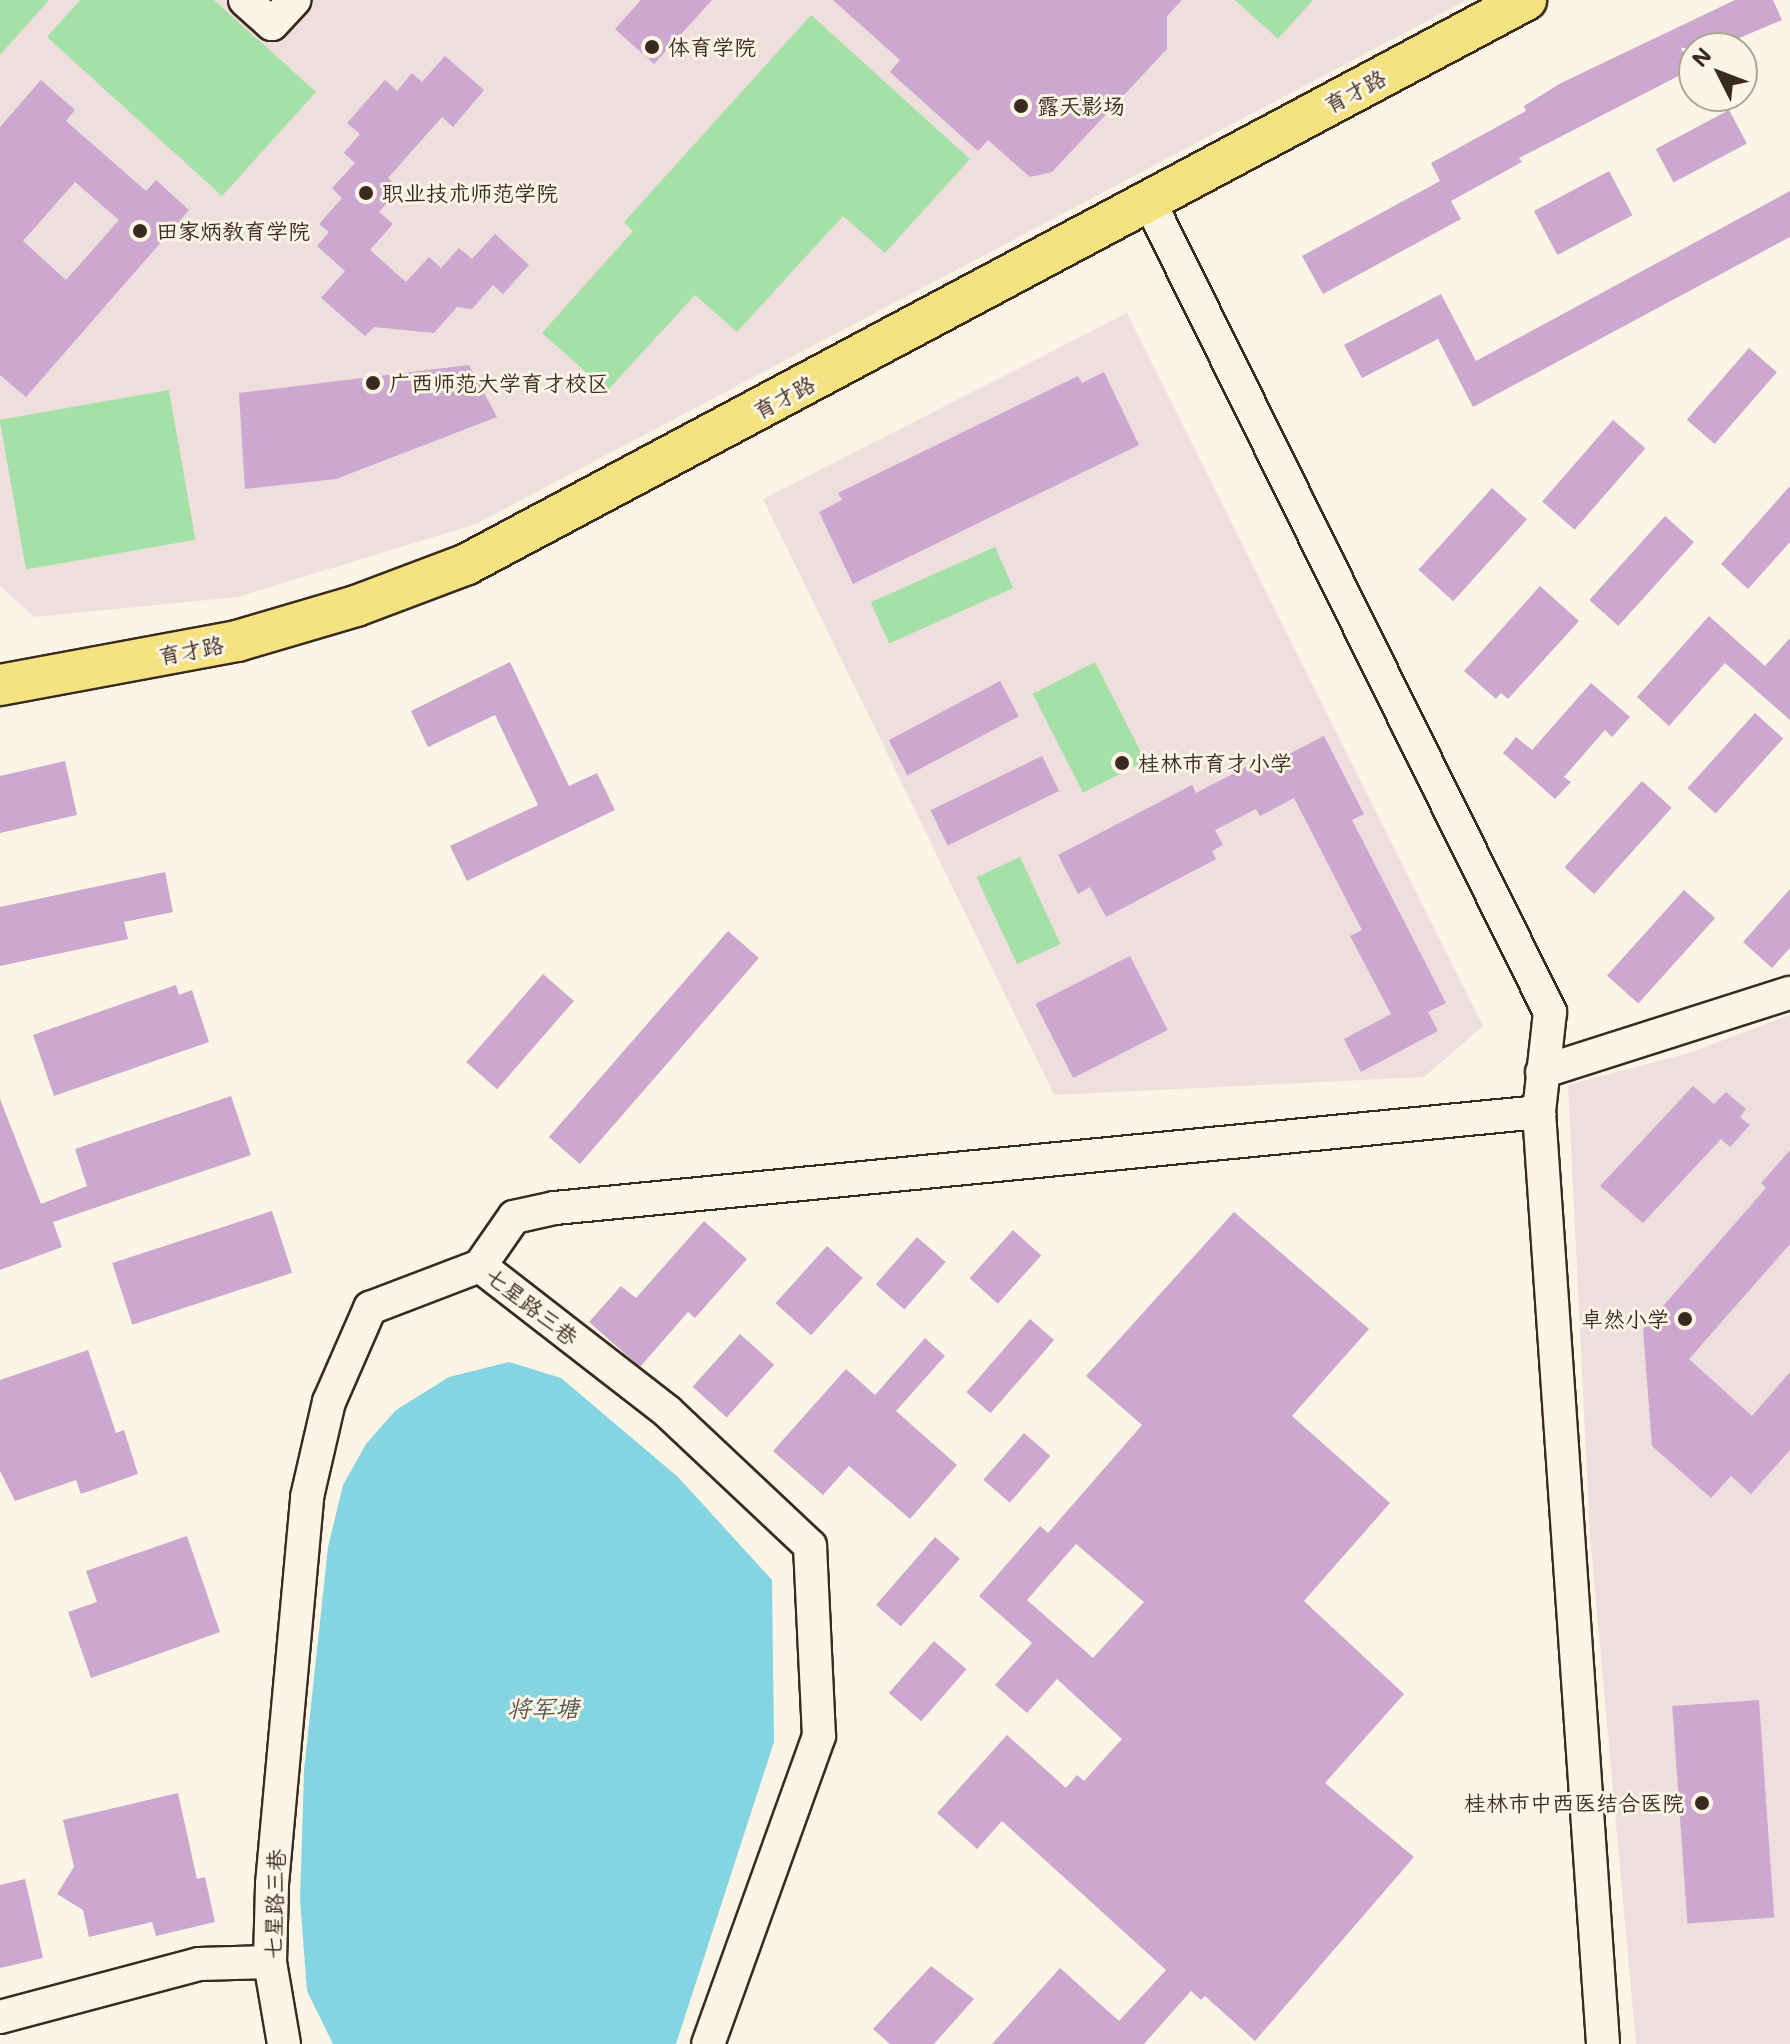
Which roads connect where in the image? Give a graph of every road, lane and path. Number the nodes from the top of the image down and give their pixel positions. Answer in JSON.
{"nodes":[{"id":1,"x":245,"y":0,"type":"edge"},
{"id":2,"x":294,"y":0,"type":"edge"},
{"id":3,"x":1526,"y":0,"type":"edge"},
{"id":4,"x":1149,"y":201,"type":"junction"},
{"id":5,"x":0,"y":685,"type":"edge"},
{"id":6,"x":1790,"y":993,"type":"edge"},
{"id":7,"x":1542,"y":1072,"type":"junction"},
{"id":8,"x":1539,"y":1112,"type":"junction"},
{"id":9,"x":480,"y":1266,"type":"junction"},
{"id":10,"x":270,"y":1962,"type":"junction"},
{"id":11,"x":0,"y":2017,"type":"edge"},
{"id":12,"x":284,"y":2044,"type":"edge"},
{"id":13,"x":708,"y":2044,"type":"edge"},
{"id":14,"x":1603,"y":2044,"type":"edge"}],
"edges":[{"from":1,"to":2,"type":"street"},
{"from":3,"to":4,"type":"main road","name":"育才路"},
{"from":4,"to":5,"type":"main road","name":"育才路"},
{"from":4,"to":7,"type":"street"},
{"from":6,"to":7,"type":"street"},
{"from":7,"to":8,"type":"street"},
{"from":8,"to":9,"type":"street"},
{"from":8,"to":14,"type":"street"},
{"from":9,"to":10,"type":"street","name":"七星路三巷"},
{"from":9,"to":13,"type":"street","name":"七星路三巷"},
{"from":10,"to":11,"type":"street"},
{"from":10,"to":12,"type":"street","name":"七星路三巷"}]}
